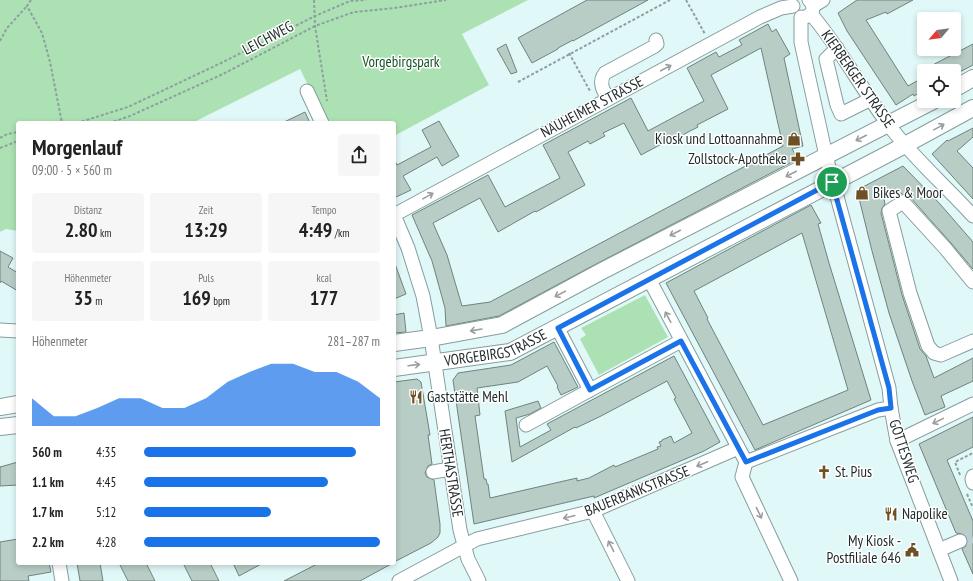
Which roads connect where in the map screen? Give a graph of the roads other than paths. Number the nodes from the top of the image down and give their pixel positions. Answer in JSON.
{"nodes":[{"id":1,"x":795,"y":3,"type":"edge"},
{"id":2,"x":812,"y":7,"type":"edge"},
{"id":3,"x":656,"y":40,"type":"dead end"},
{"id":4,"x":837,"y":48,"type":"junction"},
{"id":5,"x":973,"y":78,"type":"edge"},
{"id":6,"x":961,"y":85,"type":"edge"},
{"id":7,"x":307,"y":91,"type":"dead end"},
{"id":8,"x":871,"y":98,"type":"junction"},
{"id":9,"x":603,"y":102,"type":"junction"},
{"id":10,"x":919,"y":108,"type":"edge"},
{"id":11,"x":973,"y":108,"type":"edge"},
{"id":12,"x":321,"y":121,"type":"edge"},
{"id":13,"x":888,"y":124,"type":"junction"},
{"id":14,"x":905,"y":145,"type":"junction"},
{"id":15,"x":826,"y":156,"type":"junction"},
{"id":16,"x":832,"y":182,"type":"junction"},
{"id":17,"x":396,"y":214,"type":"edge"},
{"id":18,"x":973,"y":216,"type":"edge"},
{"id":19,"x":396,"y":220,"type":"edge"},
{"id":20,"x":649,"y":279,"type":"junction"},
{"id":21,"x":973,"y":282,"type":"edge"},
{"id":22,"x":558,"y":328,"type":"junction"},
{"id":23,"x":0,"y":330,"type":"edge"},
{"id":24,"x":16,"y":331,"type":"edge"},
{"id":25,"x":431,"y":338,"type":"junction"},
{"id":26,"x":681,"y":341,"type":"junction"},
{"id":27,"x":973,"y":341,"type":"edge"},
{"id":28,"x":396,"y":343,"type":"edge"},
{"id":29,"x":434,"y":363,"type":"junction"},
{"id":30,"x":396,"y":368,"type":"edge"},
{"id":31,"x":590,"y":390,"type":"junction"},
{"id":32,"x":16,"y":404,"type":"edge"},
{"id":33,"x":973,"y":404,"type":"edge"},
{"id":34,"x":0,"y":407,"type":"edge"},
{"id":35,"x":891,"y":408,"type":"junction"},
{"id":36,"x":16,"y":425,"type":"edge"},
{"id":37,"x":526,"y":425,"type":"dead end"},
{"id":38,"x":0,"y":428,"type":"edge"},
{"id":39,"x":898,"y":441,"type":"junction"},
{"id":40,"x":738,"y":448,"type":"junction"},
{"id":41,"x":746,"y":462,"type":"junction"},
{"id":42,"x":450,"y":469,"type":"junction"},
{"id":43,"x":433,"y":472,"type":"dead end"},
{"id":44,"x":973,"y":476,"type":"edge"},
{"id":45,"x":973,"y":483,"type":"edge"},
{"id":46,"x":593,"y":511,"type":"junction"},
{"id":47,"x":960,"y":541,"type":"tunnel mouth"},
{"id":48,"x":464,"y":546,"type":"junction"},
{"id":49,"x":939,"y":550,"type":"junction"},
{"id":50,"x":59,"y":565,"type":"edge"},
{"id":51,"x":62,"y":581,"type":"edge"},
{"id":52,"x":399,"y":581,"type":"edge"},
{"id":53,"x":479,"y":581,"type":"edge"},
{"id":54,"x":628,"y":581,"type":"edge"},
{"id":55,"x":791,"y":581,"type":"edge"},
{"id":56,"x":951,"y":581,"type":"edge"}],
"edges":[{"from":1,"to":2,"type":"street","name":"KIERBERGER STRASSE"},
{"from":9,"to":1,"type":"street","name":"NAUHEIMER STRASSE","one_way":true},
{"from":2,"to":4,"type":"street","name":"KIERBERGER STRASSE"},
{"from":2,"to":15,"type":"street","name":"KIERBERGER STRASSE"},
{"from":3,"to":9,"type":"street"},
{"from":4,"to":8,"type":"street","name":"KIERBERGER STRASSE"},
{"from":4,"to":8,"type":"street"},
{"from":5,"to":6,"type":"main road"},
{"from":7,"to":12,"type":"street"},
{"from":8,"to":13,"type":"street","name":"KIERBERGER STRASSE"},
{"from":17,"to":9,"type":"street","name":"NAUHEIMER STRASSE","one_way":true},
{"from":10,"to":13,"type":"main road","name":"VORGEBIRGSTRASSE"},
{"from":14,"to":11,"type":"main road","name":"VORGEBIRGSTRASSE","one_way":true},
{"from":13,"to":14,"type":"street","name":"KIERBERGER STRASSE"},
{"from":13,"to":15,"type":"main road","name":"VORGEBIRGSTRASSE","one_way":true},
{"from":14,"to":16,"type":"main road","name":"VORGEBIRGSTRASSE"},
{"from":14,"to":18,"type":"street","name":"KIERBERGER STRASSE"},
{"from":15,"to":16,"type":"street","name":"GOTTESWEG"},
{"from":15,"to":25,"type":"main road","name":"VORGEBIRGSTRASSE","one_way":true},
{"from":16,"to":20,"type":"main road","name":"VORGEBIRGSTRASSE"},
{"from":16,"to":35,"type":"street","name":"GOTTESWEG"},
{"from":19,"to":25,"type":"street","name":"HERTHASTRASSE"},
{"from":20,"to":22,"type":"main road","name":"VORGEBIRGSTRASSE"},
{"from":26,"to":20,"type":"street","one_way":true},
{"from":21,"to":27,"type":"street"},
{"from":22,"to":29,"type":"main road","name":"VORGEBIRGSTRASSE"},
{"from":22,"to":31,"type":"street"},
{"from":23,"to":24,"type":"street"},
{"from":25,"to":28,"type":"main road","name":"VORGEBIRGSTRASSE"},
{"from":25,"to":29,"type":"street","name":"HERTHASTRASSE"},
{"from":26,"to":31,"type":"street"},
{"from":26,"to":40,"type":"street"},
{"from":30,"to":29,"type":"main road","name":"VORGEBIRGSTRASSE","one_way":true},
{"from":29,"to":42,"type":"street","name":"HERTHASTRASSE"},
{"from":31,"to":37,"type":"street"},
{"from":32,"to":34,"type":"main road"},
{"from":33,"to":39,"type":"street","one_way":true},
{"from":35,"to":39,"type":"street","name":"GOTTESWEG"},
{"from":35,"to":41,"type":"street"},
{"from":36,"to":38,"type":"main road"},
{"from":39,"to":49,"type":"street","name":"GOTTESWEG"},
{"from":40,"to":41,"type":"street"},
{"from":40,"to":46,"type":"street","name":"BAUERBANKSTRASSE","one_way":true},
{"from":41,"to":55,"type":"street","one_way":true},
{"from":42,"to":43,"type":"street"},
{"from":42,"to":48,"type":"street","name":"HERTHASTRASSE"},
{"from":44,"to":45,"type":"street"},
{"from":46,"to":48,"type":"street","name":"BAUERBANKSTRASSE","one_way":true},
{"from":54,"to":46,"type":"street","one_way":true},
{"from":47,"to":49,"type":"street"},
{"from":48,"to":52,"type":"street","name":"BAUERBANKSTRASSE"},
{"from":48,"to":53,"type":"street","name":"HERTHASTRASSE"},
{"from":49,"to":56,"type":"street","name":"GOTTESWEG"},
{"from":50,"to":51,"type":"street"}]}
